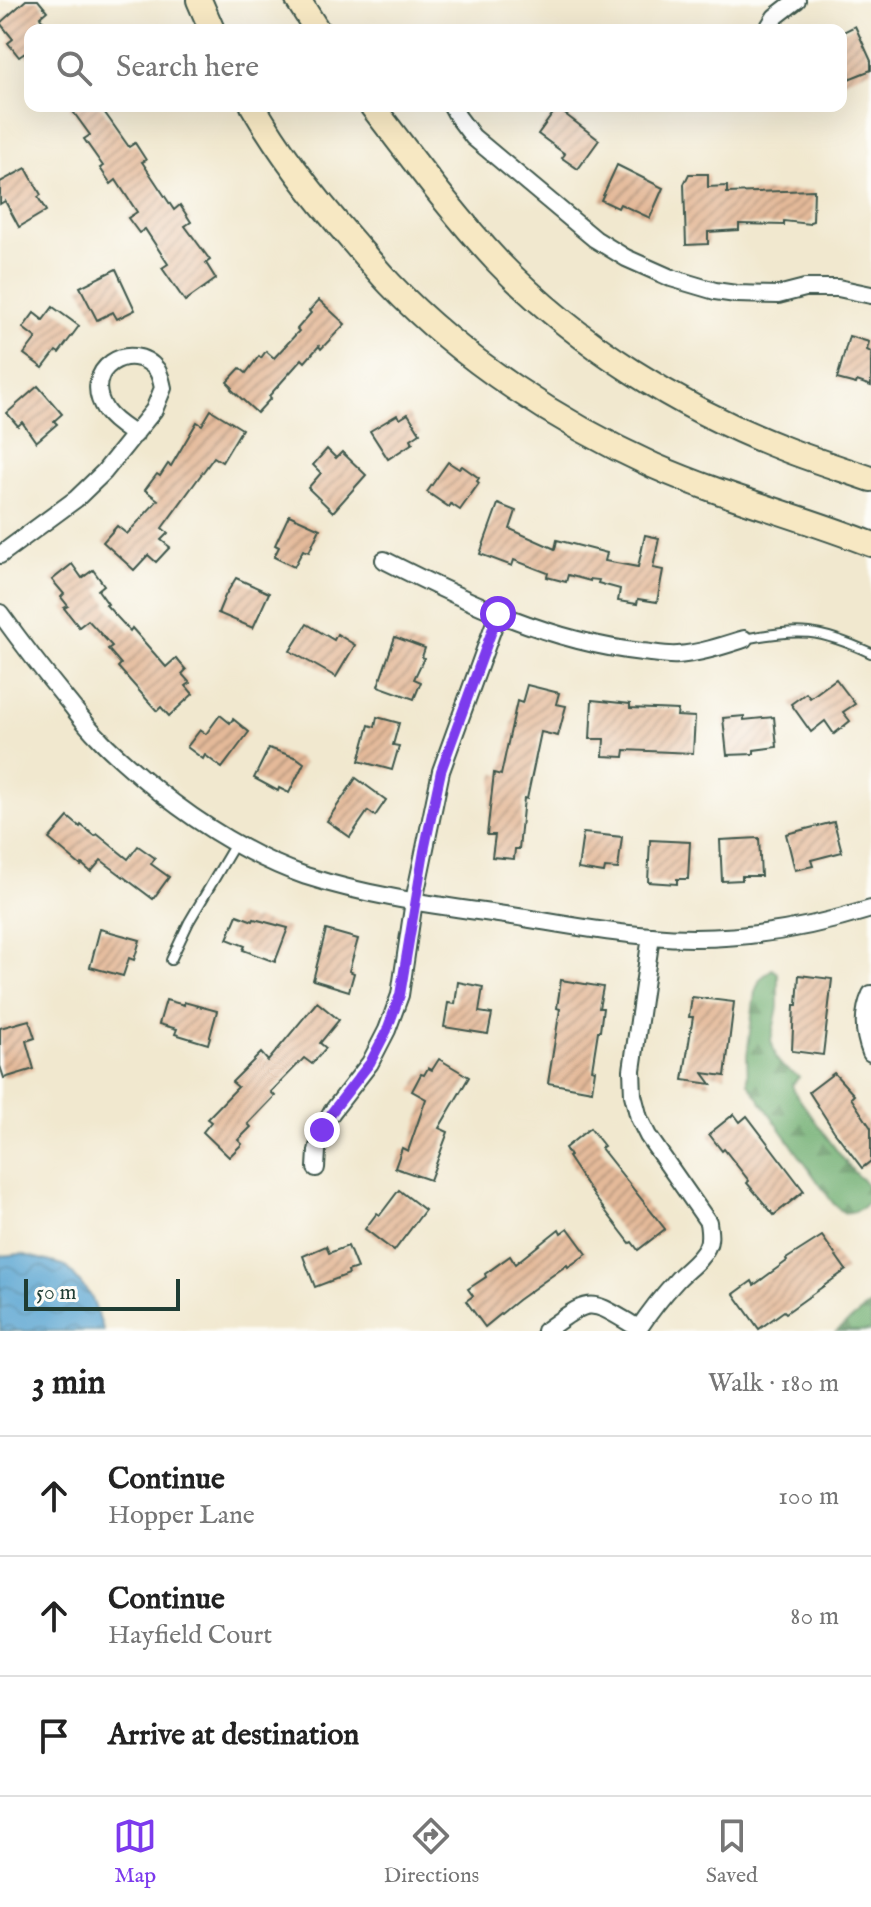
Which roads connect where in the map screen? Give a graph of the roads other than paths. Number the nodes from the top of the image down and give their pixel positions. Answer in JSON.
{"nodes":[{"id":1,"x":199,"y":0,"type":"edge"},
{"id":2,"x":298,"y":0,"type":"edge"},
{"id":3,"x":797,"y":0,"type":"edge"},
{"id":4,"x":209,"y":24,"type":"edge"},
{"id":5,"x":313,"y":24,"type":"edge"},
{"id":6,"x":771,"y":24,"type":"edge"},
{"id":7,"x":257,"y":112,"type":"edge"},
{"id":8,"x":377,"y":112,"type":"edge"},
{"id":9,"x":456,"y":112,"type":"edge"},
{"id":10,"x":871,"y":295,"type":"edge"},
{"id":11,"x":135,"y":435,"type":"junction"},
{"id":12,"x":871,"y":479,"type":"edge"},
{"id":13,"x":871,"y":544,"type":"edge"},
{"id":14,"x":0,"y":555,"type":"edge"},
{"id":15,"x":384,"y":560,"type":"dead end"},
{"id":16,"x":0,"y":613,"type":"edge"},
{"id":17,"x":498,"y":614,"type":"junction"},
{"id":18,"x":744,"y":639,"type":"joint"},
{"id":19,"x":871,"y":653,"type":"edge"},
{"id":20,"x":236,"y":843,"type":"junction"},
{"id":21,"x":414,"y":901,"type":"junction"},
{"id":22,"x":871,"y":909,"type":"edge"},
{"id":23,"x":651,"y":936,"type":"junction"},
{"id":24,"x":171,"y":960,"type":"dead end"},
{"id":25,"x":871,"y":994,"type":"edge"},
{"id":26,"x":871,"y":1053,"type":"edge"},
{"id":27,"x":316,"y":1168,"type":"dead end"},
{"id":28,"x":638,"y":1330,"type":"edge"},
{"id":29,"x":545,"y":1331,"type":"edge"}],
"edges":[{"from":1,"to":4,"type":"street"},
{"from":2,"to":5,"type":"street"},
{"from":3,"to":6,"type":"street"},
{"from":7,"to":13,"type":"street"},
{"from":8,"to":12,"type":"street"},
{"from":9,"to":10,"type":"street"},
{"from":11,"to":11,"type":"street"},
{"from":11,"to":14,"type":"street"},
{"from":15,"to":17,"type":"street"},
{"from":16,"to":20,"type":"street"},
{"from":17,"to":18,"type":"street"},
{"from":17,"to":21,"type":"street"},
{"from":18,"to":19,"type":"lane"},
{"from":20,"to":21,"type":"street"},
{"from":20,"to":24,"type":"lane"},
{"from":21,"to":23,"type":"street"},
{"from":21,"to":27,"type":"street"},
{"from":22,"to":23,"type":"street"},
{"from":23,"to":28,"type":"street"},
{"from":25,"to":26,"type":"street"},
{"from":28,"to":29,"type":"street"}]}
